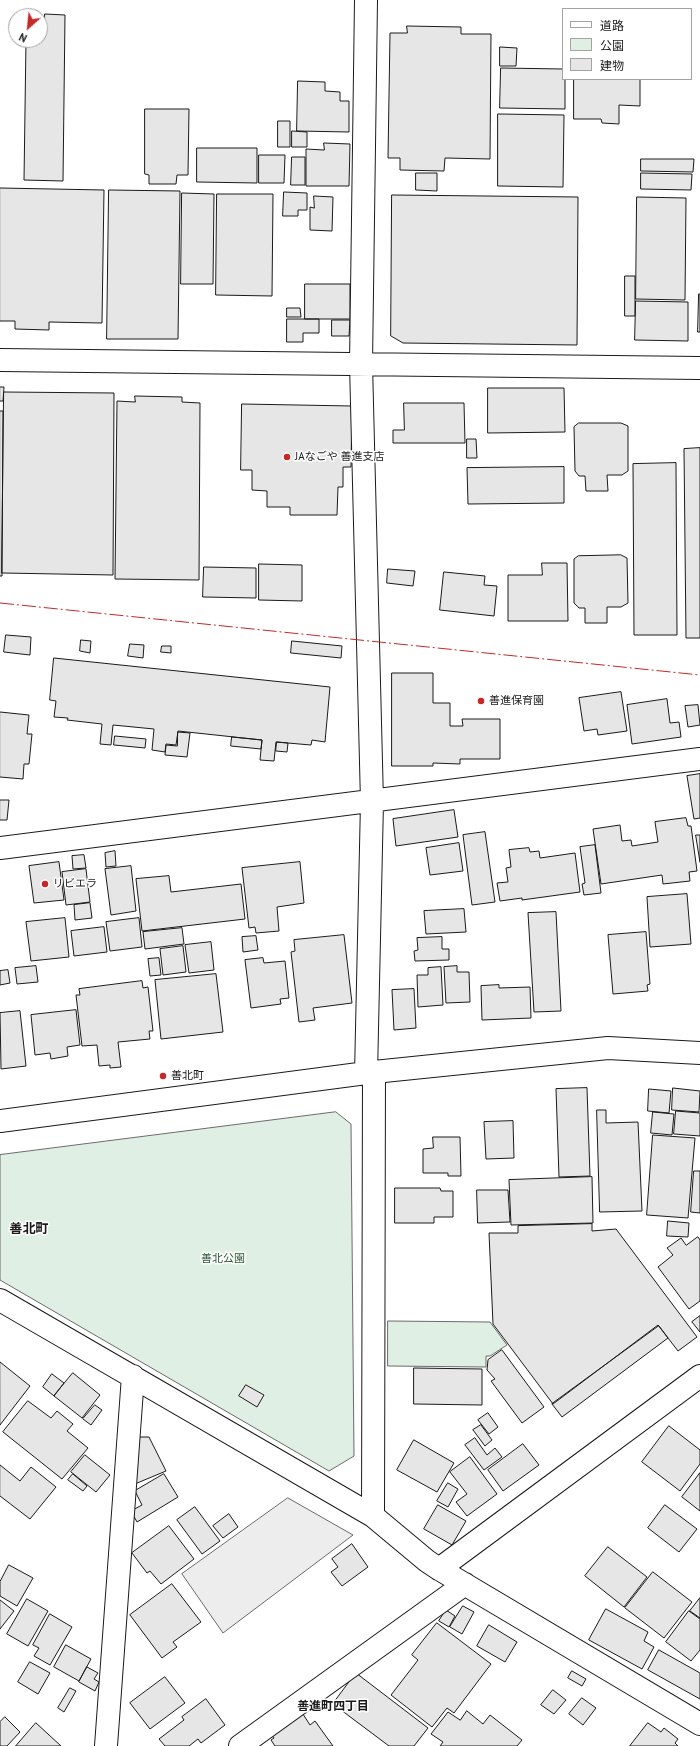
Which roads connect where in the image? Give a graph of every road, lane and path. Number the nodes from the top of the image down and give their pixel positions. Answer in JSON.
{"nodes":[{"id":1,"x":366,"y":0,"type":"edge"},
{"id":2,"x":0,"y":360,"type":"edge"},
{"id":3,"x":361,"y":364,"type":"junction"},
{"id":4,"x":700,"y":368,"type":"edge"},
{"id":5,"x":700,"y":759,"type":"edge"},
{"id":6,"x":372,"y":802,"type":"junction"},
{"id":7,"x":0,"y":848,"type":"edge"},
{"id":8,"x":700,"y":1053,"type":"edge"},
{"id":9,"x":370,"y":1073,"type":"junction"},
{"id":10,"x":0,"y":1121,"type":"edge"},
{"id":11,"x":0,"y":1300,"type":"edge"},
{"id":12,"x":133,"y":1376,"type":"junction"},
{"id":13,"x":700,"y":1376,"type":"edge"},
{"id":14,"x":373,"y":1516,"type":"junction"},
{"id":15,"x":439,"y":1569,"type":"junction"},
{"id":16,"x":465,"y":1584,"type":"junction"},
{"id":17,"x":700,"y":1724,"type":"edge"},
{"id":18,"x":106,"y":1746,"type":"edge"},
{"id":19,"x":240,"y":1746,"type":"edge"}],
"edges":[{"from":1,"to":3,"type":"street"},
{"from":2,"to":3,"type":"street"},
{"from":3,"to":4,"type":"street"},
{"from":3,"to":6,"type":"street"},
{"from":5,"to":6,"type":"street"},
{"from":6,"to":7,"type":"street"},
{"from":6,"to":9,"type":"street"},
{"from":8,"to":9,"type":"street"},
{"from":9,"to":10,"type":"street"},
{"from":9,"to":14,"type":"street"},
{"from":11,"to":12,"type":"street"},
{"from":12,"to":14,"type":"street"},
{"from":12,"to":18,"type":"street"},
{"from":13,"to":15,"type":"street"},
{"from":14,"to":15,"type":"street"},
{"from":15,"to":16,"type":"street"},
{"from":16,"to":17,"type":"street"},
{"from":16,"to":19,"type":"street"}]}
